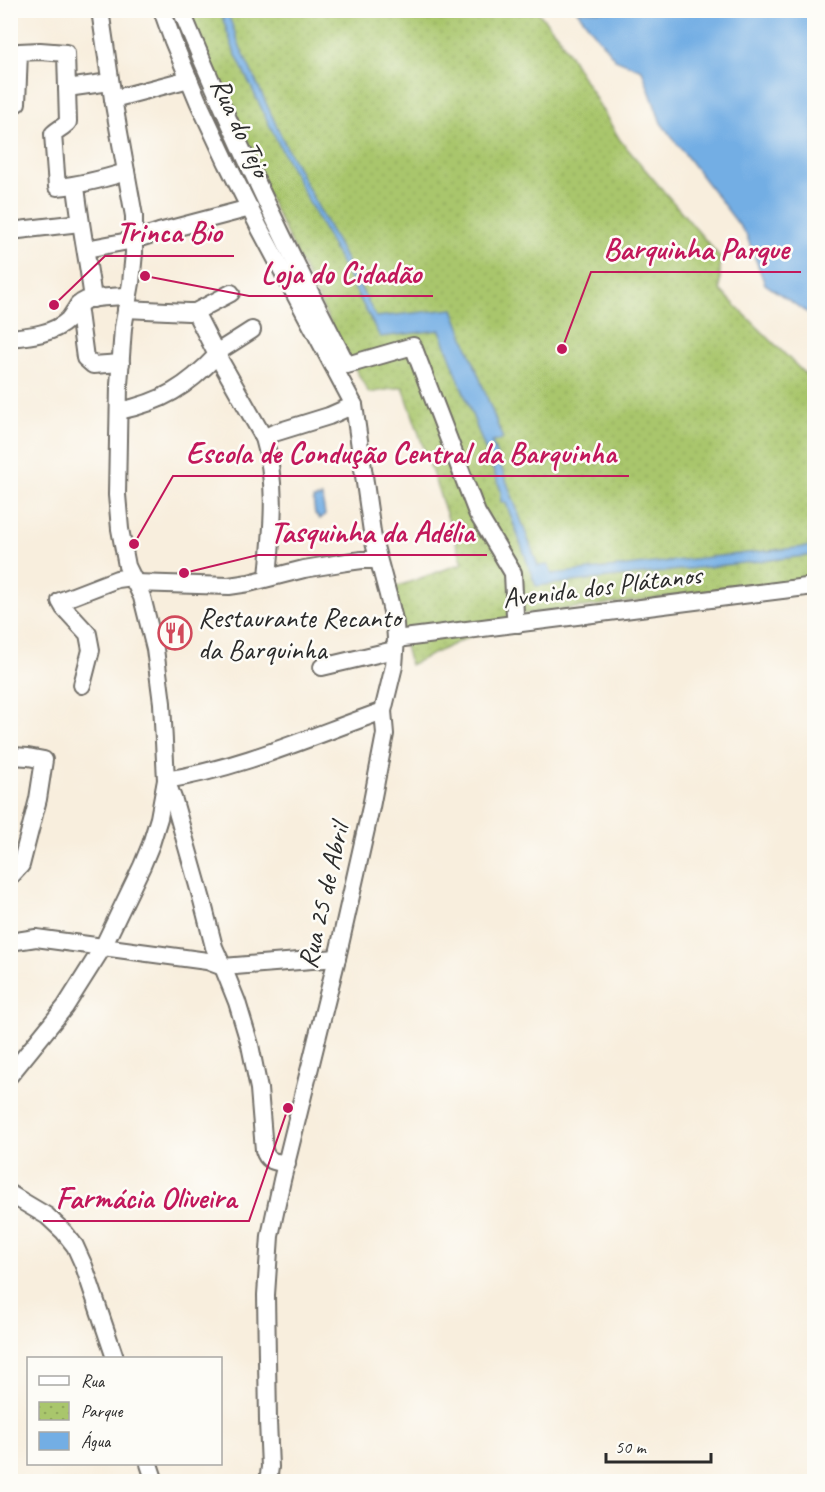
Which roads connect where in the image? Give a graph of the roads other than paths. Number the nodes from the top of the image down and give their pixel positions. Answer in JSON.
{"nodes":[{"id":1,"x":100,"y":10,"type":"edge"},
{"id":2,"x":162,"y":10,"type":"edge"},
{"id":3,"x":181,"y":10,"type":"edge"},
{"id":4,"x":189,"y":79,"type":"junction"},
{"id":5,"x":110,"y":82,"type":"junction"},
{"id":6,"x":68,"y":88,"type":"junction"},
{"id":7,"x":113,"y":99,"type":"junction"},
{"id":8,"x":17,"y":103,"type":"dead end"},
{"id":9,"x":126,"y":172,"type":"junction"},
{"id":10,"x":76,"y":186,"type":"junction"},
{"id":11,"x":250,"y":208,"type":"junction"},
{"id":12,"x":80,"y":223,"type":"junction"},
{"id":13,"x":10,"y":231,"type":"edge"},
{"id":14,"x":134,"y":240,"type":"junction"},
{"id":15,"x":86,"y":249,"type":"junction"},
{"id":16,"x":231,"y":293,"type":"dead end"},
{"id":17,"x":86,"y":302,"type":"junction"},
{"id":18,"x":127,"y":304,"type":"junction"},
{"id":19,"x":195,"y":312,"type":"junction"},
{"id":20,"x":252,"y":330,"type":"dead end"},
{"id":21,"x":10,"y":338,"type":"edge"},
{"id":22,"x":216,"y":354,"type":"junction"},
{"id":23,"x":121,"y":363,"type":"junction"},
{"id":24,"x":354,"y":405,"type":"junction"},
{"id":25,"x":119,"y":411,"type":"junction"},
{"id":26,"x":264,"y":438,"type":"junction"},
{"id":27,"x":378,"y":560,"type":"junction"},
{"id":28,"x":268,"y":578,"type":"junction"},
{"id":29,"x":134,"y":580,"type":"junction"},
{"id":30,"x":814,"y":586,"type":"edge"},
{"id":31,"x":518,"y":624,"type":"junction"},
{"id":32,"x":395,"y":644,"type":"junction"},
{"id":33,"x":322,"y":667,"type":"dead end"},
{"id":34,"x":82,"y":685,"type":"dead end"},
{"id":35,"x":383,"y":711,"type":"junction"},
{"id":36,"x":28,"y":758,"type":"dead end"},
{"id":37,"x":166,"y":780,"type":"junction"},
{"id":38,"x":10,"y":877,"type":"edge"},
{"id":39,"x":10,"y":942,"type":"edge"},
{"id":40,"x":103,"y":947,"type":"junction"},
{"id":41,"x":337,"y":958,"type":"junction"},
{"id":42,"x":223,"y":967,"type":"junction"},
{"id":43,"x":10,"y":1075,"type":"edge"},
{"id":44,"x":287,"y":1164,"type":"junction"},
{"id":45,"x":10,"y":1194,"type":"edge"},
{"id":46,"x":114,"y":1357,"type":"edge"},
{"id":47,"x":149,"y":1465,"type":"edge"},
{"id":48,"x":155,"y":1482,"type":"edge"},
{"id":49,"x":268,"y":1482,"type":"edge"}],
"edges":[{"from":1,"to":5,"type":"street"},
{"from":2,"to":4,"type":"street","name":"Rua do Tejo"},
{"from":3,"to":31,"type":"street"},
{"from":4,"to":7,"type":"street"},
{"from":4,"to":11,"type":"street","name":"Rua do Tejo"},
{"from":5,"to":6,"type":"street"},
{"from":5,"to":7,"type":"street"},
{"from":6,"to":8,"type":"street"},
{"from":6,"to":10,"type":"street"},
{"from":7,"to":9,"type":"street"},
{"from":9,"to":10,"type":"street"},
{"from":9,"to":14,"type":"street"},
{"from":10,"to":12,"type":"street"},
{"from":11,"to":14,"type":"street"},
{"from":11,"to":24,"type":"street","name":"Rua do Tejo"},
{"from":12,"to":13,"type":"street"},
{"from":12,"to":15,"type":"street"},
{"from":14,"to":15,"type":"street"},
{"from":14,"to":18,"type":"street"},
{"from":15,"to":17,"type":"street"},
{"from":16,"to":19,"type":"street"},
{"from":17,"to":18,"type":"street"},
{"from":17,"to":21,"type":"street"},
{"from":17,"to":23,"type":"street"},
{"from":18,"to":19,"type":"street"},
{"from":18,"to":23,"type":"street"},
{"from":19,"to":22,"type":"street"},
{"from":20,"to":22,"type":"street"},
{"from":22,"to":25,"type":"street"},
{"from":22,"to":26,"type":"street"},
{"from":23,"to":25,"type":"street"},
{"from":24,"to":26,"type":"street"},
{"from":24,"to":27,"type":"street","name":"Rua 25 de Abril"},
{"from":25,"to":29,"type":"street"},
{"from":26,"to":28,"type":"street"},
{"from":27,"to":28,"type":"street"},
{"from":27,"to":32,"type":"street","name":"Rua 25 de Abril"},
{"from":28,"to":29,"type":"street"},
{"from":29,"to":34,"type":"street"},
{"from":29,"to":37,"type":"street"},
{"from":30,"to":31,"type":"street","name":"Avenida dos Plátanos"},
{"from":31,"to":32,"type":"street","name":"Avenida dos Plátanos"},
{"from":32,"to":33,"type":"street","name":"Avenida dos Plátanos"},
{"from":32,"to":35,"type":"street","name":"Rua 25 de Abril"},
{"from":35,"to":37,"type":"street"},
{"from":35,"to":41,"type":"street","name":"Rua 25 de Abril"},
{"from":36,"to":38,"type":"street"},
{"from":37,"to":40,"type":"street"},
{"from":37,"to":42,"type":"street"},
{"from":39,"to":40,"type":"street"},
{"from":40,"to":42,"type":"street"},
{"from":40,"to":43,"type":"street"},
{"from":41,"to":42,"type":"street"},
{"from":41,"to":44,"type":"street","name":"Rua 25 de Abril"},
{"from":42,"to":44,"type":"street"},
{"from":44,"to":49,"type":"street","name":"Rua 25 de Abril"},
{"from":45,"to":46,"type":"street"},
{"from":47,"to":48,"type":"street"}]}
